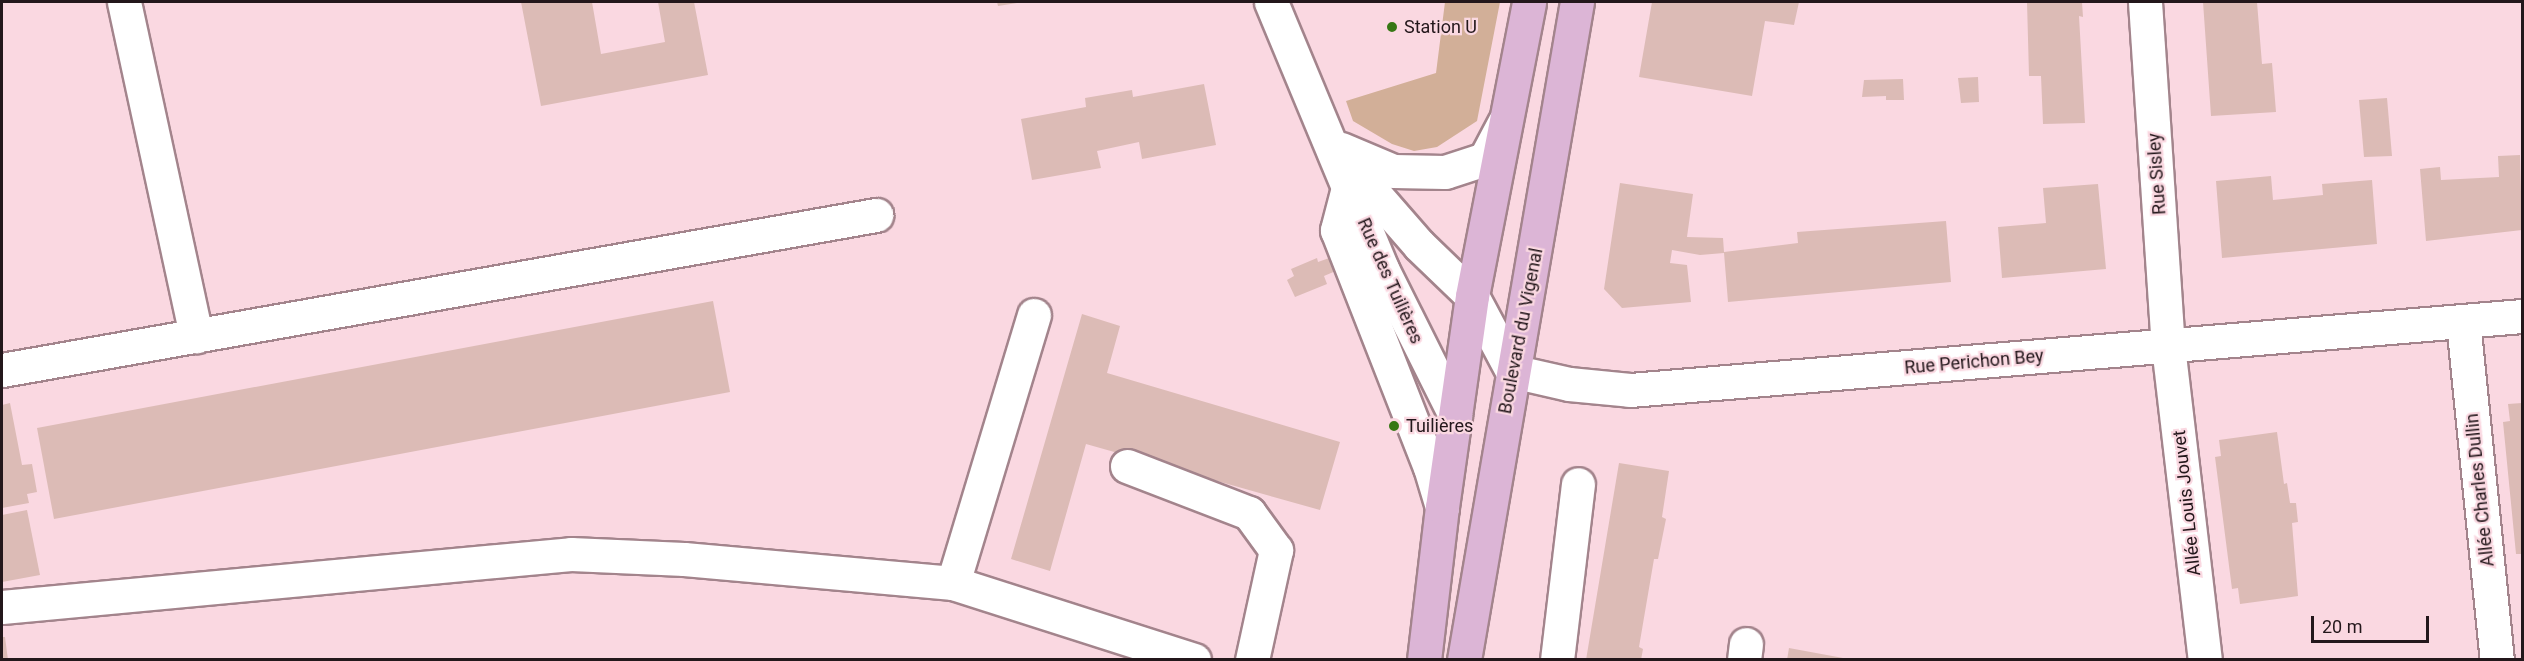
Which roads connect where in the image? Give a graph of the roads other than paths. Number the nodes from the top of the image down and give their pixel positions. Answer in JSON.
{"nodes":[{"id":1,"x":124,"y":2,"type":"edge"},
{"id":2,"x":1271,"y":2,"type":"edge"},
{"id":3,"x":1529,"y":2,"type":"edge"},
{"id":4,"x":1577,"y":2,"type":"edge"},
{"id":5,"x":2145,"y":2,"type":"edge"},
{"id":6,"x":1508,"y":116,"type":"junction"},
{"id":7,"x":1331,"y":144,"type":"junction"},
{"id":8,"x":1348,"y":184,"type":"junction"},
{"id":9,"x":876,"y":215,"type":"dead end"},
{"id":10,"x":1472,"y":296,"type":"junction"},
{"id":11,"x":1034,"y":315,"type":"dead end"},
{"id":12,"x":2523,"y":316,"type":"edge"},
{"id":13,"x":2463,"y":321,"type":"junction"},
{"id":14,"x":195,"y":336,"type":"junction"},
{"id":15,"x":2168,"y":346,"type":"junction"},
{"id":16,"x":2,"y":370,"type":"edge"},
{"id":17,"x":1512,"y":371,"type":"junction"},
{"id":18,"x":1455,"y":415,"type":"junction"},
{"id":19,"x":1127,"y":466,"type":"dead end"},
{"id":20,"x":1578,"y":484,"type":"dead end"},
{"id":21,"x":1442,"y":507,"type":"junction"},
{"id":22,"x":953,"y":583,"type":"junction"},
{"id":23,"x":2,"y":607,"type":"edge"},
{"id":24,"x":1194,"y":660,"type":"edge"},
{"id":25,"x":1252,"y":660,"type":"edge"},
{"id":26,"x":1424,"y":660,"type":"edge"},
{"id":27,"x":1464,"y":660,"type":"edge"},
{"id":28,"x":1557,"y":660,"type":"edge"},
{"id":29,"x":2205,"y":660,"type":"edge"},
{"id":30,"x":2497,"y":660,"type":"edge"}],
"edges":[{"from":1,"to":14,"type":"street"},
{"from":2,"to":7,"type":"street","name":"Rue des Tuilières"},
{"from":3,"to":6,"type":"main road"},
{"from":4,"to":17,"type":"main road","name":"Boulevard du Vigenal"},
{"from":5,"to":15,"type":"street","name":"Rue Sisley"},
{"from":6,"to":7,"type":"street"},
{"from":6,"to":10,"type":"main road"},
{"from":7,"to":8,"type":"street","name":"Rue des Tuilières"},
{"from":7,"to":10,"type":"street","name":"Rue des Tuilières"},
{"from":8,"to":18,"type":"street","name":"Rue des Tuilières"},
{"from":8,"to":21,"type":"street"},
{"from":9,"to":14,"type":"street"},
{"from":10,"to":17,"type":"street"},
{"from":10,"to":18,"type":"main road"},
{"from":11,"to":22,"type":"street"},
{"from":12,"to":13,"type":"street","name":"Rue Perichon Bey"},
{"from":13,"to":15,"type":"street","name":"Rue Perichon Bey"},
{"from":13,"to":30,"type":"street","name":"Allée Charles Dullin"},
{"from":14,"to":16,"type":"street"},
{"from":15,"to":17,"type":"street","name":"Rue Perichon Bey"},
{"from":15,"to":29,"type":"street","name":"Allée Louis Jouvet"},
{"from":17,"to":27,"type":"main road","name":"Boulevard du Vigenal"},
{"from":18,"to":21,"type":"main road"},
{"from":19,"to":25,"type":"street"},
{"from":20,"to":28,"type":"street"},
{"from":21,"to":26,"type":"main road"},
{"from":22,"to":23,"type":"street"},
{"from":22,"to":24,"type":"street"}]}
